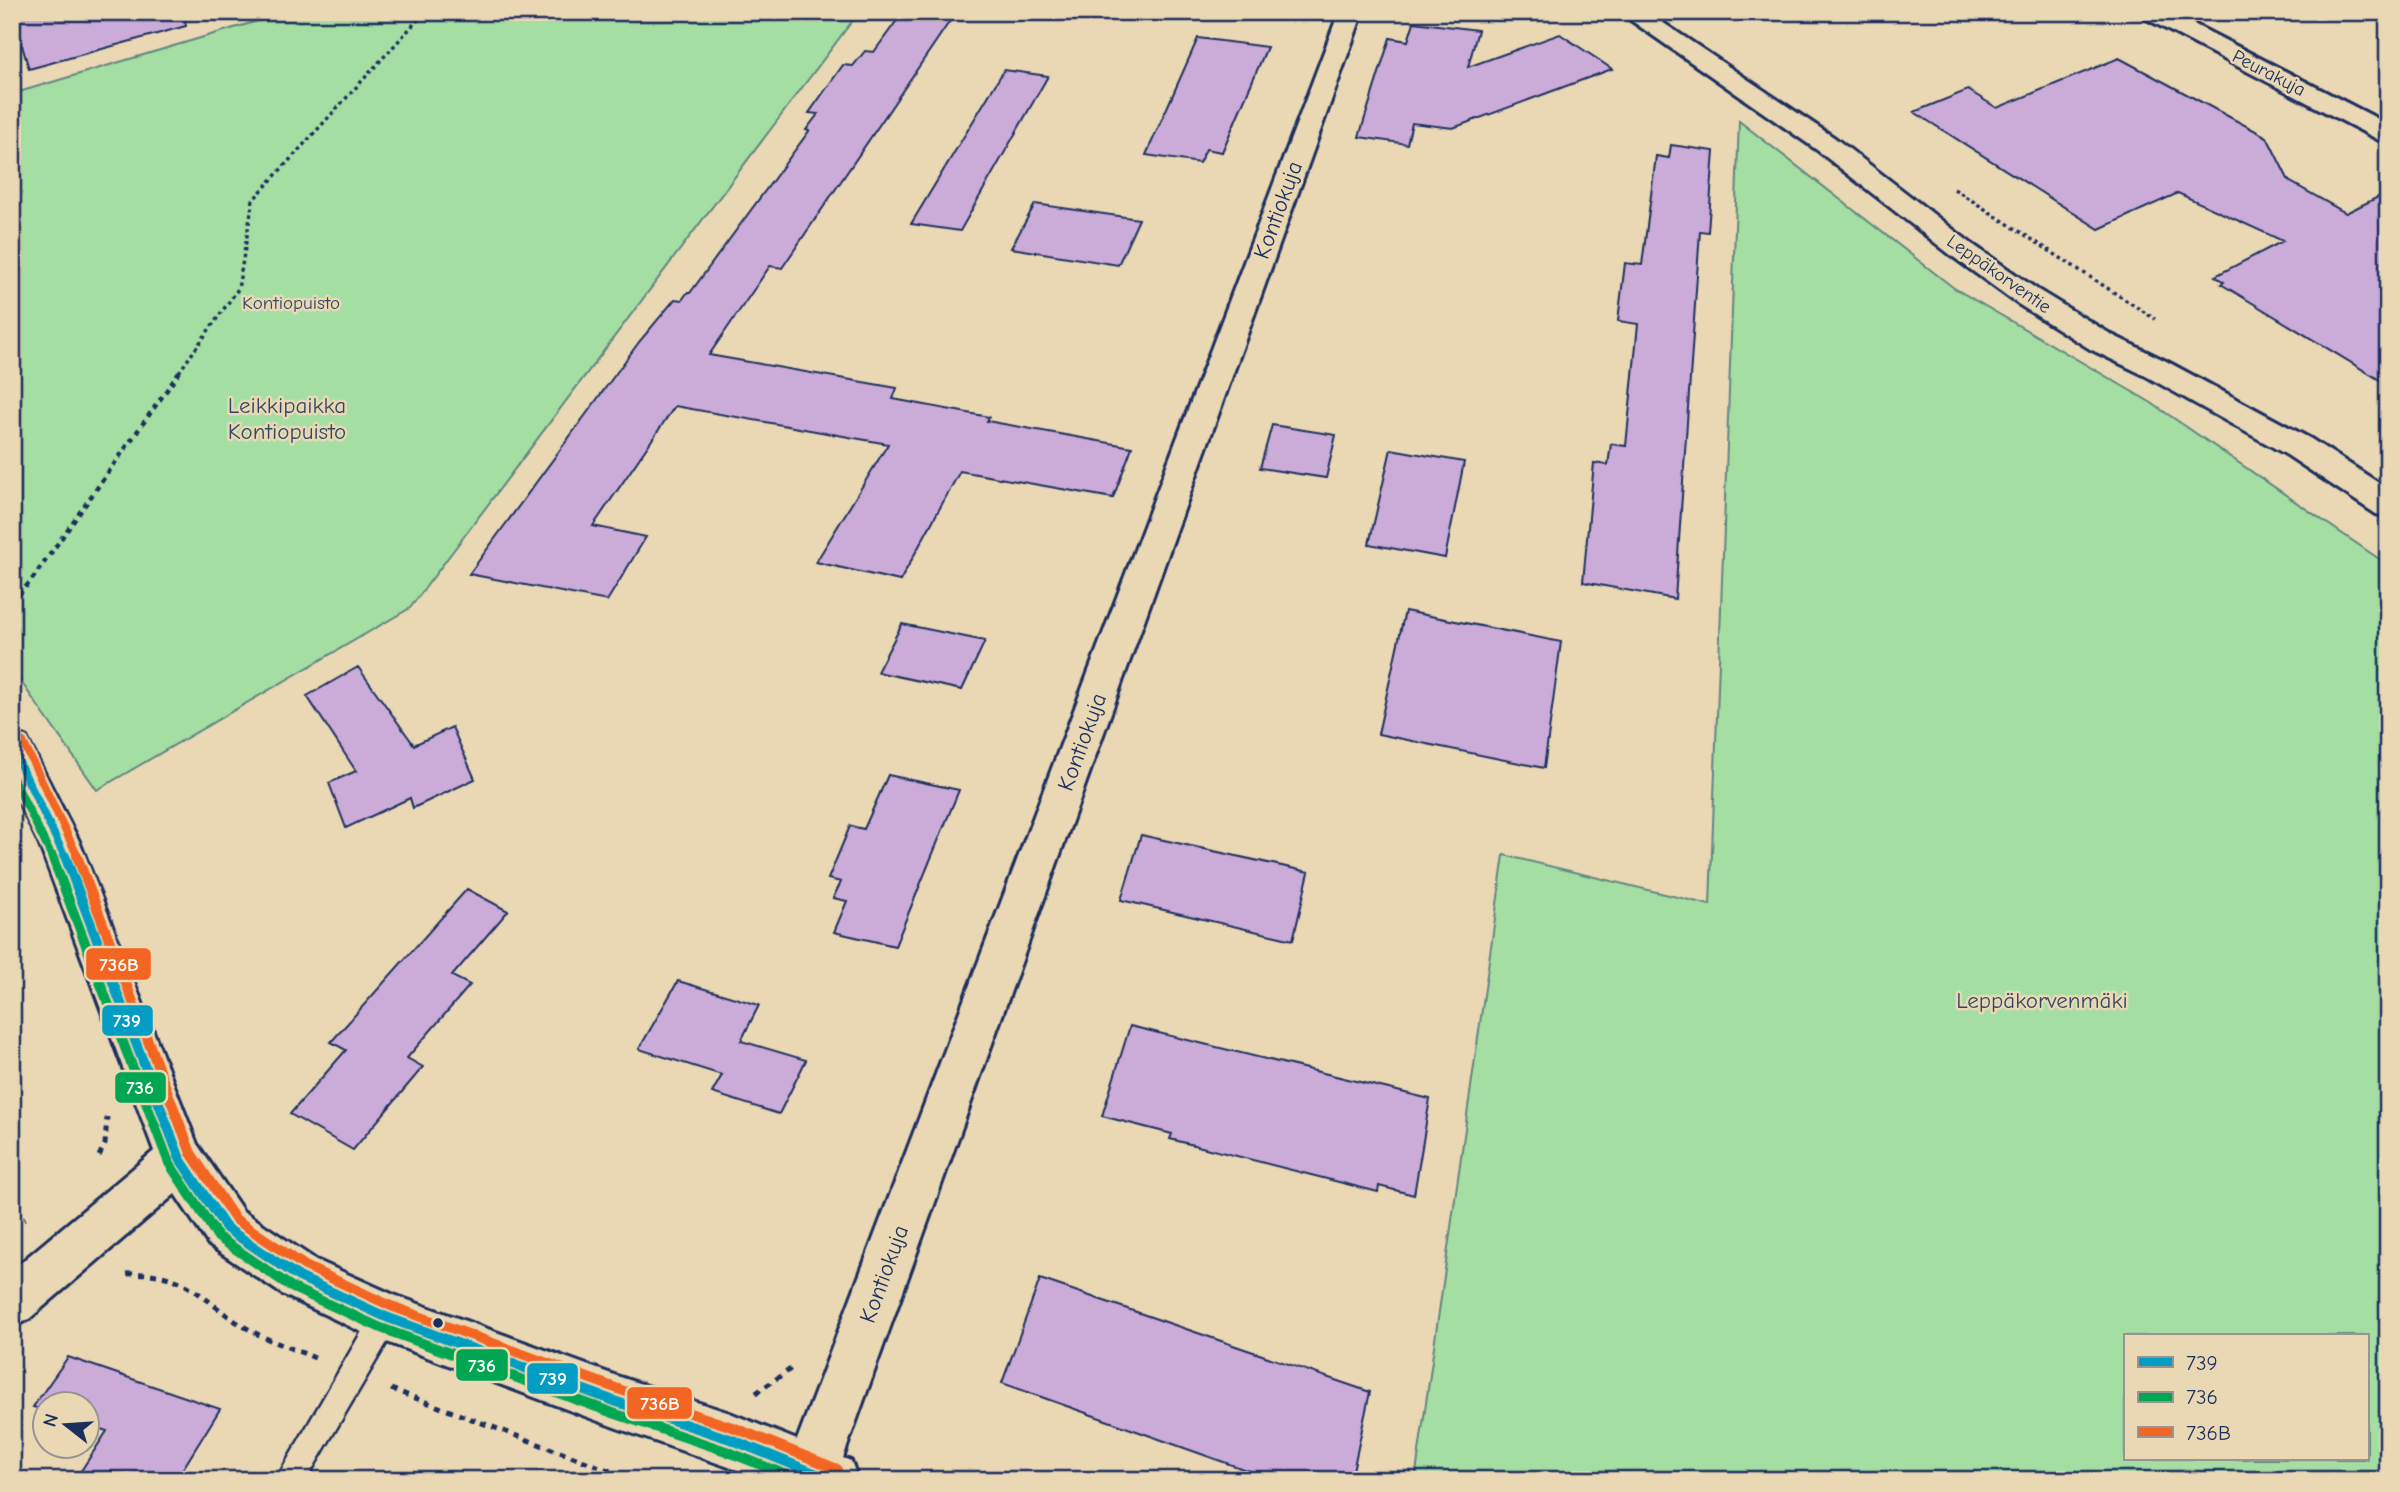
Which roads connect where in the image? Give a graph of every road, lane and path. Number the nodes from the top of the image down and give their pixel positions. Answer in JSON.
{"nodes":[{"id":1,"x":425,"y":12,"type":"edge"},
{"id":2,"x":1351,"y":12,"type":"edge"},
{"id":3,"x":1631,"y":12,"type":"edge"},
{"id":4,"x":2151,"y":12,"type":"edge"},
{"id":5,"x":2388,"y":134,"type":"edge"},
{"id":6,"x":1951,"y":187,"type":"dead end"},
{"id":7,"x":2165,"y":325,"type":"dead end"},
{"id":8,"x":2388,"y":505,"type":"edge"},
{"id":9,"x":12,"y":602,"type":"edge"},
{"id":10,"x":12,"y":748,"type":"edge"},
{"id":11,"x":103,"y":1105,"type":"dead end"},
{"id":12,"x":180,"y":1159,"type":"junction"},
{"id":13,"x":96,"y":1163,"type":"dead end"},
{"id":14,"x":12,"y":1302,"type":"edge"},
{"id":15,"x":386,"y":1317,"type":"junction"},
{"id":16,"x":822,"y":1476,"type":"edge"},
{"id":17,"x":290,"y":1480,"type":"edge"}],
"edges":[{"from":1,"to":9,"type":"path"},
{"from":2,"to":16,"type":"street","name":"Kontiokuja"},
{"from":3,"to":8,"type":"street","name":"Leppäkorventie"},
{"from":4,"to":5,"type":"street","name":"Peurakuja"},
{"from":6,"to":7,"type":"path"},
{"from":10,"to":12,"type":"street"},
{"from":11,"to":13,"type":"path"},
{"from":12,"to":14,"type":"street"},
{"from":12,"to":15,"type":"street"},
{"from":15,"to":16,"type":"street"},
{"from":15,"to":17,"type":"lane"}]}
